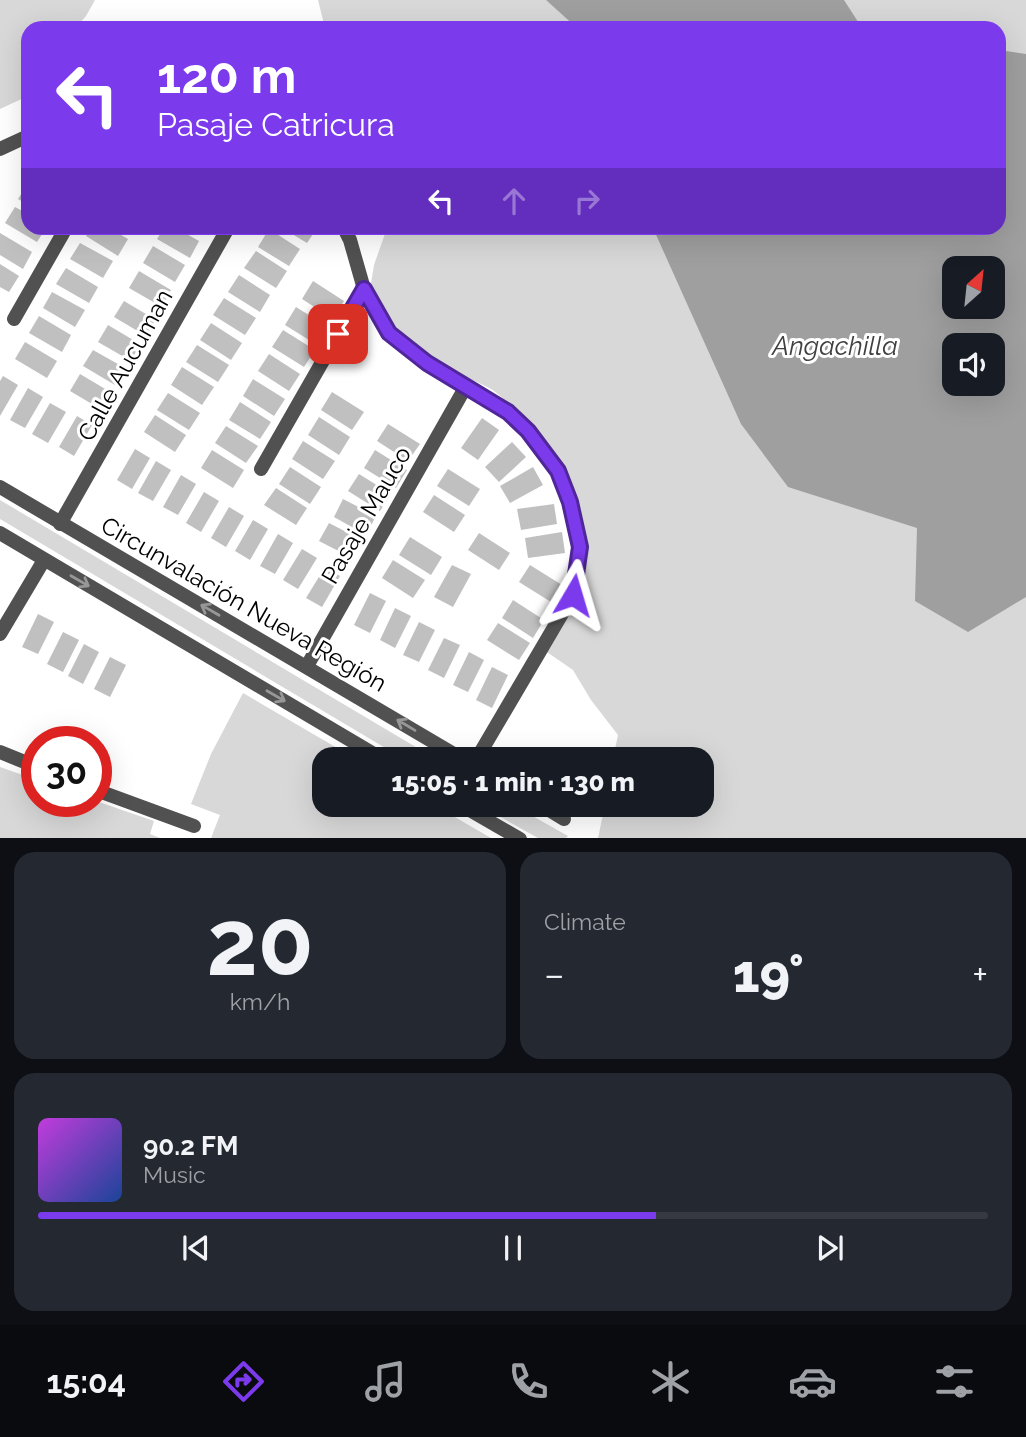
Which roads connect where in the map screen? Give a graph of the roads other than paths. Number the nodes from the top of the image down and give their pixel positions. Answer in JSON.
{"nodes":[{"id":1,"x":21,"y":139,"type":"edge"},
{"id":2,"x":0,"y":149,"type":"edge"},
{"id":3,"x":62,"y":235,"type":"edge"},
{"id":4,"x":224,"y":235,"type":"edge"},
{"id":5,"x":348,"y":235,"type":"edge"},
{"id":6,"x":364,"y":289,"type":"junction"},
{"id":7,"x":14,"y":319,"type":"dead end"},
{"id":8,"x":465,"y":388,"type":"junction"},
{"id":9,"x":261,"y":469,"type":"dead end"},
{"id":10,"x":0,"y":487,"type":"edge"},
{"id":11,"x":60,"y":524,"type":"junction"},
{"id":12,"x":0,"y":533,"type":"edge"},
{"id":13,"x":44,"y":560,"type":"junction"},
{"id":14,"x":0,"y":634,"type":"edge"},
{"id":15,"x":307,"y":666,"type":"junction"},
{"id":16,"x":362,"y":747,"type":"edge"},
{"id":17,"x":442,"y":747,"type":"edge"},
{"id":18,"x":484,"y":747,"type":"edge"},
{"id":19,"x":0,"y":752,"type":"edge"},
{"id":20,"x":21,"y":761,"type":"edge"},
{"id":21,"x":112,"y":796,"type":"edge"},
{"id":22,"x":482,"y":817,"type":"edge"},
{"id":23,"x":561,"y":817,"type":"edge"},
{"id":24,"x":564,"y":819,"type":"dead end"},
{"id":25,"x":194,"y":826,"type":"dead end"},
{"id":26,"x":520,"y":838,"type":"edge"}],
"edges":[{"from":1,"to":2,"type":"street"},
{"from":3,"to":7,"type":"street"},
{"from":4,"to":11,"type":"street","name":"Calle Aucuman"},
{"from":5,"to":6,"type":"street"},
{"from":6,"to":8,"type":"street"},
{"from":6,"to":9,"type":"street"},
{"from":8,"to":15,"type":"street","name":"Pasaje Mauco"},
{"from":8,"to":18,"type":"street"},
{"from":10,"to":11,"type":"street","name":"Circunvalación Nueva Región"},
{"from":15,"to":11,"type":"street","name":"Circunvalación Nueva Región","one_way":true},
{"from":12,"to":13,"type":"street"},
{"from":13,"to":14,"type":"street"},
{"from":13,"to":16,"type":"street","one_way":true},
{"from":17,"to":15,"type":"street","name":"Circunvalación Nueva Región","one_way":true},
{"from":19,"to":20,"type":"street"},
{"from":21,"to":25,"type":"street"},
{"from":22,"to":26,"type":"street"},
{"from":23,"to":24,"type":"street"}]}
